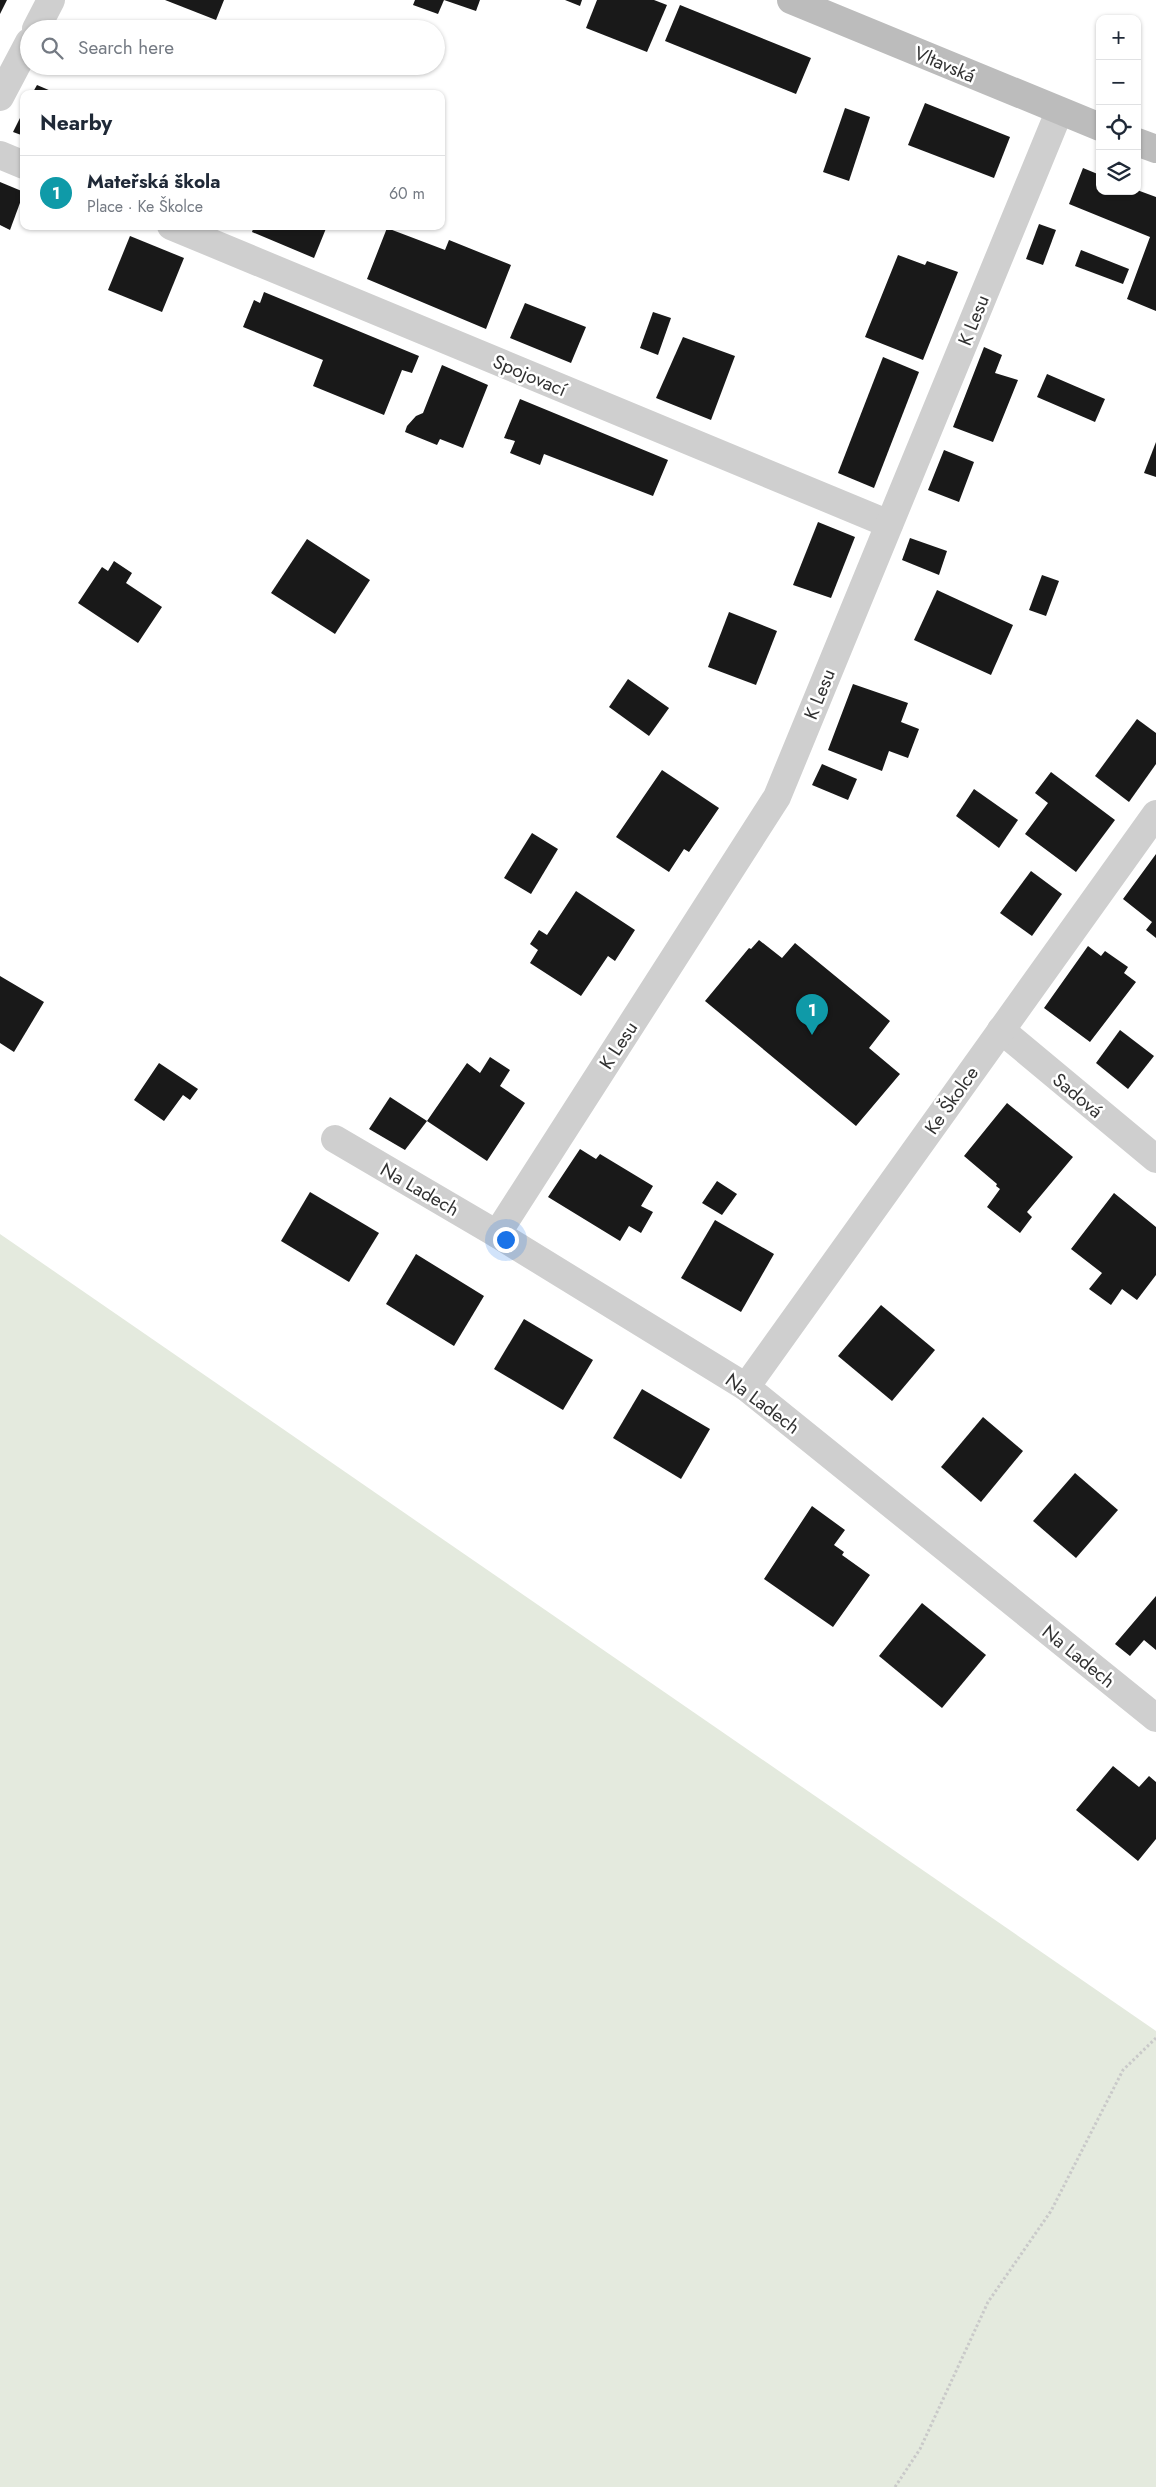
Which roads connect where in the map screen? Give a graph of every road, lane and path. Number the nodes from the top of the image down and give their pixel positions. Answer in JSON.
{"nodes":[{"id":1,"x":51,"y":0,"type":"edge"},
{"id":2,"x":791,"y":0,"type":"edge"},
{"id":3,"x":41,"y":20,"type":"edge"},
{"id":4,"x":20,"y":59,"type":"edge"},
{"id":5,"x":0,"y":96,"type":"edge"},
{"id":6,"x":1059,"y":112,"type":"junction"},
{"id":7,"x":1096,"y":126,"type":"edge"},
{"id":8,"x":1141,"y":143,"type":"edge"},
{"id":9,"x":1156,"y":149,"type":"edge"},
{"id":10,"x":0,"y":156,"type":"edge"},
{"id":11,"x":20,"y":164,"type":"edge"},
{"id":12,"x":181,"y":230,"type":"edge"},
{"id":13,"x":888,"y":524,"type":"junction"},
{"id":14,"x":1156,"y":814,"type":"edge"},
{"id":15,"x":1001,"y":1030,"type":"junction"},
{"id":16,"x":335,"y":1139,"type":"dead end"},
{"id":17,"x":1156,"y":1159,"type":"edge"},
{"id":18,"x":497,"y":1234,"type":"junction"},
{"id":19,"x":746,"y":1388,"type":"junction"},
{"id":20,"x":1156,"y":1718,"type":"edge"},
{"id":21,"x":1156,"y":2038,"type":"edge"},
{"id":22,"x":895,"y":2487,"type":"edge"}],
"edges":[{"from":1,"to":3,"type":"street"},
{"from":2,"to":6,"type":"street","name":"Vltavská"},
{"from":4,"to":5,"type":"street"},
{"from":6,"to":7,"type":"street","name":"Vltavská"},
{"from":6,"to":13,"type":"street","name":"K Lesu"},
{"from":8,"to":9,"type":"street"},
{"from":10,"to":11,"type":"street"},
{"from":12,"to":13,"type":"street","name":"Spojovací"},
{"from":13,"to":18,"type":"street","name":"K Lesu"},
{"from":14,"to":15,"type":"street","name":"Ke Školce"},
{"from":15,"to":17,"type":"street","name":"Sadová"},
{"from":15,"to":19,"type":"street","name":"Ke Školce"},
{"from":16,"to":18,"type":"street","name":"Na Ladech"},
{"from":18,"to":19,"type":"street","name":"Na Ladech"},
{"from":19,"to":20,"type":"street","name":"Na Ladech"},
{"from":21,"to":22,"type":"path"}]}
